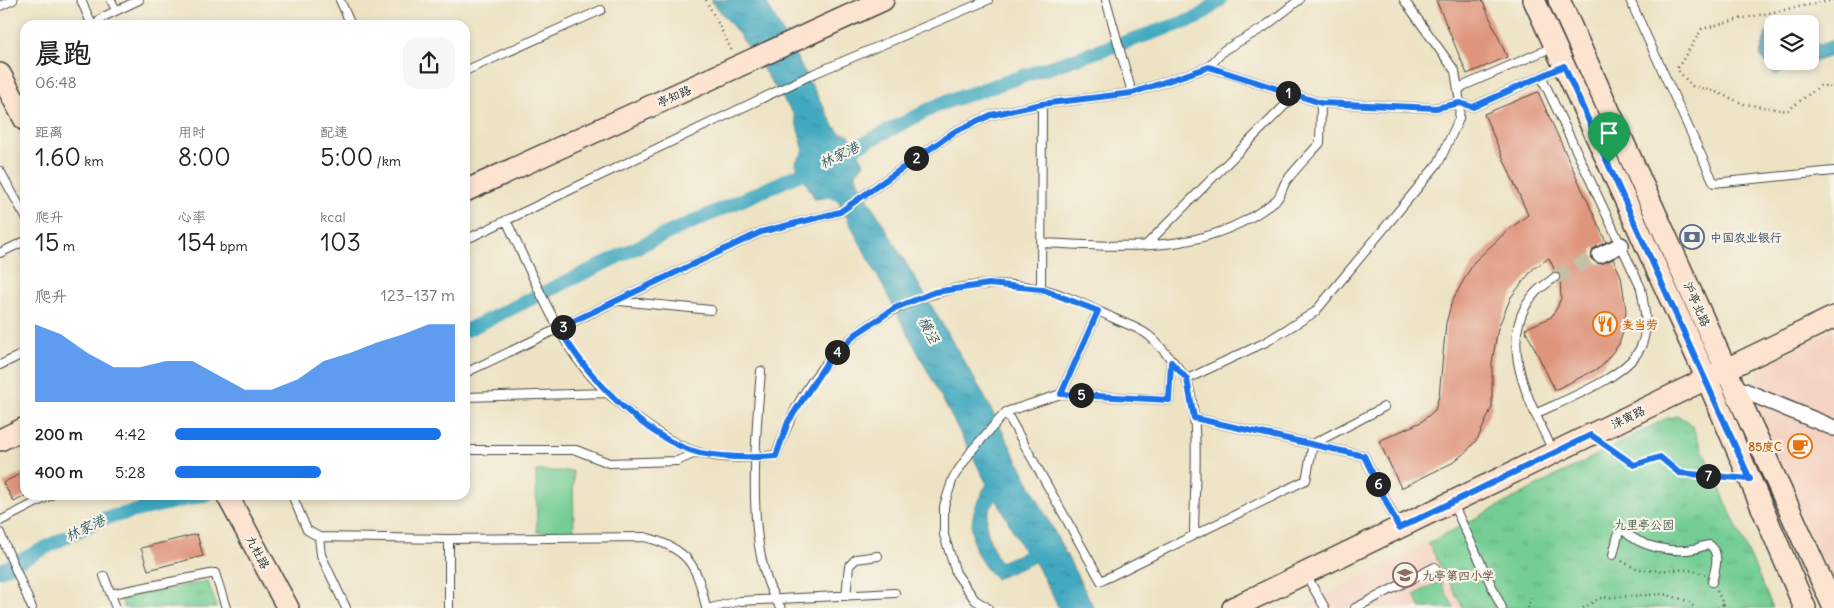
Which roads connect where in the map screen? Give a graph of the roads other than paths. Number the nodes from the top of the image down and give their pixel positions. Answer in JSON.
{"nodes":[{"id":1,"x":13,"y":0,"type":"edge"},
{"id":2,"x":81,"y":0,"type":"edge"},
{"id":3,"x":111,"y":0,"type":"edge"},
{"id":4,"x":139,"y":0,"type":"edge"},
{"id":5,"x":340,"y":0,"type":"edge"},
{"id":6,"x":883,"y":0,"type":"edge"},
{"id":7,"x":988,"y":0,"type":"edge"},
{"id":8,"x":1106,"y":0,"type":"edge"},
{"id":9,"x":1299,"y":0,"type":"edge"},
{"id":10,"x":1404,"y":0,"type":"edge"},
{"id":11,"x":1534,"y":0,"type":"edge"},
{"id":12,"x":1559,"y":0,"type":"edge"},
{"id":13,"x":1630,"y":0,"type":"edge"},
{"id":14,"x":0,"y":6,"type":"edge"},
{"id":15,"x":116,"y":10,"type":"junction"},
{"id":16,"x":601,"y":10,"type":"dead end"},
{"id":17,"x":91,"y":20,"type":"edge"},
{"id":18,"x":99,"y":20,"type":"edge"},
{"id":19,"x":349,"y":20,"type":"edge"},
{"id":20,"x":1566,"y":41,"type":"junction"},
{"id":21,"x":1574,"y":61,"type":"junction"},
{"id":22,"x":1209,"y":67,"type":"junction"},
{"id":23,"x":470,"y":68,"type":"edge"},
{"id":24,"x":0,"y":74,"type":"edge"},
{"id":25,"x":1543,"y":80,"type":"dead end"},
{"id":26,"x":1458,"y":91,"type":"junction"},
{"id":27,"x":1132,"y":93,"type":"junction"},
{"id":28,"x":1295,"y":95,"type":"junction"},
{"id":29,"x":1321,"y":103,"type":"junction"},
{"id":30,"x":1460,"y":103,"type":"junction"},
{"id":31,"x":1042,"y":104,"type":"junction"},
{"id":32,"x":20,"y":111,"type":"edge"},
{"id":33,"x":1834,"y":171,"type":"edge"},
{"id":34,"x":0,"y":172,"type":"edge"},
{"id":35,"x":470,"y":189,"type":"edge"},
{"id":36,"x":20,"y":207,"type":"edge"},
{"id":37,"x":506,"y":220,"type":"junction"},
{"id":38,"x":470,"y":238,"type":"edge"},
{"id":39,"x":20,"y":243,"type":"edge"},
{"id":40,"x":1041,"y":243,"type":"junction"},
{"id":41,"x":1621,"y":244,"type":"junction"},
{"id":42,"x":1145,"y":246,"type":"junction"},
{"id":43,"x":0,"y":253,"type":"edge"},
{"id":44,"x":1600,"y":255,"type":"tunnel mouth"},
{"id":45,"x":1555,"y":277,"type":"tunnel mouth"},
{"id":46,"x":1041,"y":289,"type":"junction"},
{"id":47,"x":617,"y":300,"type":"junction"},
{"id":48,"x":711,"y":310,"type":"dead end"},
{"id":49,"x":1098,"y":311,"type":"junction"},
{"id":50,"x":1834,"y":317,"type":"edge"},
{"id":51,"x":559,"y":328,"type":"junction"},
{"id":52,"x":20,"y":355,"type":"edge"},
{"id":53,"x":1171,"y":362,"type":"junction"},
{"id":54,"x":0,"y":365,"type":"edge"},
{"id":55,"x":470,"y":371,"type":"edge"},
{"id":56,"x":761,"y":371,"type":"dead end"},
{"id":57,"x":1187,"y":379,"type":"junction"},
{"id":58,"x":1707,"y":379,"type":"junction"},
{"id":59,"x":1731,"y":379,"type":"junction"},
{"id":60,"x":609,"y":393,"type":"junction"},
{"id":61,"x":1061,"y":394,"type":"junction"},
{"id":62,"x":470,"y":397,"type":"edge"},
{"id":63,"x":1384,"y":407,"type":"dead end"},
{"id":64,"x":1006,"y":412,"type":"junction"},
{"id":65,"x":1535,"y":414,"type":"junction"},
{"id":66,"x":1194,"y":418,"type":"junction"},
{"id":67,"x":1834,"y":428,"type":"edge"},
{"id":68,"x":20,"y":430,"type":"edge"},
{"id":69,"x":0,"y":440,"type":"edge"},
{"id":70,"x":1313,"y":444,"type":"junction"},
{"id":71,"x":470,"y":450,"type":"edge"},
{"id":72,"x":698,"y":452,"type":"junction"},
{"id":73,"x":1553,"y":453,"type":"junction"},
{"id":74,"x":754,"y":457,"type":"junction"},
{"id":75,"x":42,"y":500,"type":"edge"},
{"id":76,"x":294,"y":500,"type":"edge"},
{"id":77,"x":1452,"y":502,"type":"junction"},
{"id":78,"x":232,"y":503,"type":"edge"},
{"id":79,"x":0,"y":522,"type":"edge"},
{"id":80,"x":1399,"y":528,"type":"junction"},
{"id":81,"x":0,"y":533,"type":"edge"},
{"id":82,"x":1194,"y":536,"type":"junction"},
{"id":83,"x":318,"y":537,"type":"junction"},
{"id":84,"x":449,"y":538,"type":"junction"},
{"id":85,"x":1613,"y":555,"type":"road end"},
{"id":86,"x":878,"y":556,"type":"dead end"},
{"id":87,"x":1435,"y":567,"type":"dead end"},
{"id":88,"x":1305,"y":573,"type":"junction"},
{"id":89,"x":104,"y":576,"type":"dead end"},
{"id":90,"x":1712,"y":582,"type":"road end"},
{"id":91,"x":895,"y":593,"type":"dead end"},
{"id":92,"x":111,"y":594,"type":"junction"},
{"id":93,"x":846,"y":596,"type":"junction"},
{"id":94,"x":774,"y":599,"type":"junction"},
{"id":95,"x":32,"y":608,"type":"edge"},
{"id":96,"x":116,"y":608,"type":"edge"},
{"id":97,"x":226,"y":608,"type":"edge"},
{"id":98,"x":288,"y":608,"type":"edge"},
{"id":99,"x":346,"y":608,"type":"edge"},
{"id":100,"x":449,"y":608,"type":"edge"},
{"id":101,"x":706,"y":608,"type":"edge"},
{"id":102,"x":711,"y":608,"type":"edge"},
{"id":103,"x":781,"y":608,"type":"edge"},
{"id":104,"x":988,"y":608,"type":"edge"},
{"id":105,"x":1233,"y":608,"type":"edge"},
{"id":106,"x":1325,"y":608,"type":"edge"},
{"id":107,"x":1355,"y":608,"type":"edge"},
{"id":108,"x":1502,"y":608,"type":"edge"},
{"id":109,"x":1805,"y":608,"type":"edge"},
{"id":110,"x":1834,"y":608,"type":"edge"}],
"edges":[{"from":1,"to":14,"type":"lane"},
{"from":2,"to":17,"type":"lane"},
{"from":3,"to":15,"type":"lane"},
{"from":4,"to":15,"type":"lane"},
{"from":5,"to":19,"type":"lane"},
{"from":6,"to":35,"type":"street","name":"亭知路"},
{"from":7,"to":37,"type":"lane"},
{"from":8,"to":27,"type":"lane"},
{"from":9,"to":22,"type":"lane"},
{"from":10,"to":26,"type":"lane"},
{"from":11,"to":20,"type":"street","name":"沪亭北路"},
{"from":12,"to":20,"type":"street","name":"沪亭北路"},
{"from":13,"to":33,"type":"lane"},
{"from":15,"to":18,"type":"lane"},
{"from":16,"to":23,"type":"lane"},
{"from":20,"to":21,"type":"street","name":"沪亭北路"},
{"from":20,"to":26,"type":"lane"},
{"from":21,"to":30,"type":"lane"},
{"from":21,"to":58,"type":"street","name":"沪亭北路"},
{"from":21,"to":59,"type":"street","name":"沪亭北路"},
{"from":22,"to":27,"type":"lane"},
{"from":22,"to":28,"type":"lane"},
{"from":24,"to":32,"type":"street"},
{"from":25,"to":41,"type":"lane"},
{"from":26,"to":30,"type":"lane"},
{"from":27,"to":31,"type":"lane"},
{"from":28,"to":29,"type":"lane"},
{"from":28,"to":42,"type":"lane"},
{"from":29,"to":30,"type":"lane"},
{"from":29,"to":42,"type":"lane"},
{"from":30,"to":57,"type":"lane"},
{"from":31,"to":40,"type":"lane"},
{"from":31,"to":47,"type":"lane"},
{"from":34,"to":36,"type":"lane"},
{"from":37,"to":38,"type":"lane"},
{"from":37,"to":51,"type":"lane"},
{"from":39,"to":43,"type":"lane"},
{"from":40,"to":42,"type":"lane"},
{"from":40,"to":46,"type":"lane"},
{"from":41,"to":44,"type":"street"},
{"from":41,"to":65,"type":"lane"},
{"from":45,"to":65,"type":"lane"},
{"from":46,"to":49,"type":"lane"},
{"from":46,"to":74,"type":"lane"},
{"from":47,"to":48,"type":"lane"},
{"from":47,"to":51,"type":"lane"},
{"from":49,"to":53,"type":"lane"},
{"from":49,"to":61,"type":"lane"},
{"from":50,"to":59,"type":"street","name":"涞寅路"},
{"from":51,"to":55,"type":"lane"},
{"from":51,"to":60,"type":"lane"},
{"from":52,"to":54,"type":"lane"},
{"from":53,"to":57,"type":"lane"},
{"from":53,"to":61,"type":"lane"},
{"from":56,"to":74,"type":"lane"},
{"from":57,"to":66,"type":"lane"},
{"from":58,"to":59,"type":"street","name":"涞寅路"},
{"from":58,"to":73,"type":"street","name":"涞寅路"},
{"from":58,"to":109,"type":"street","name":"沪亭北路"},
{"from":59,"to":67,"type":"street"},
{"from":59,"to":110,"type":"street","name":"沪亭北路"},
{"from":60,"to":62,"type":"lane"},
{"from":60,"to":72,"type":"lane"},
{"from":61,"to":64,"type":"lane"},
{"from":63,"to":70,"type":"lane"},
{"from":64,"to":82,"type":"lane"},
{"from":64,"to":104,"type":"lane"},
{"from":65,"to":73,"type":"lane"},
{"from":66,"to":70,"type":"lane"},
{"from":66,"to":82,"type":"lane"},
{"from":68,"to":69,"type":"street"},
{"from":70,"to":80,"type":"lane"},
{"from":70,"to":82,"type":"lane"},
{"from":71,"to":72,"type":"lane"},
{"from":72,"to":74,"type":"lane"},
{"from":73,"to":77,"type":"street","name":"涞寅路"},
{"from":74,"to":94,"type":"lane"},
{"from":75,"to":79,"type":"lane"},
{"from":76,"to":83,"type":"lane"},
{"from":77,"to":80,"type":"street","name":"涞寅路"},
{"from":77,"to":108,"type":"lane"},
{"from":78,"to":98,"type":"street","name":"九杜路"},
{"from":80,"to":88,"type":"street","name":"涞寅路"},
{"from":81,"to":95,"type":"lane"},
{"from":83,"to":84,"type":"lane"},
{"from":83,"to":99,"type":"lane"},
{"from":84,"to":100,"type":"lane"},
{"from":84,"to":101,"type":"lane"},
{"from":85,"to":90,"type":"lane"},
{"from":86,"to":93,"type":"lane"},
{"from":87,"to":107,"type":"lane"},
{"from":88,"to":105,"type":"street","name":"涞寅路"},
{"from":88,"to":106,"type":"lane"},
{"from":89,"to":92,"type":"lane"},
{"from":91,"to":93,"type":"lane"},
{"from":92,"to":96,"type":"lane"},
{"from":92,"to":97,"type":"lane"},
{"from":93,"to":94,"type":"lane"},
{"from":94,"to":102,"type":"lane"},
{"from":94,"to":103,"type":"lane"}]}
